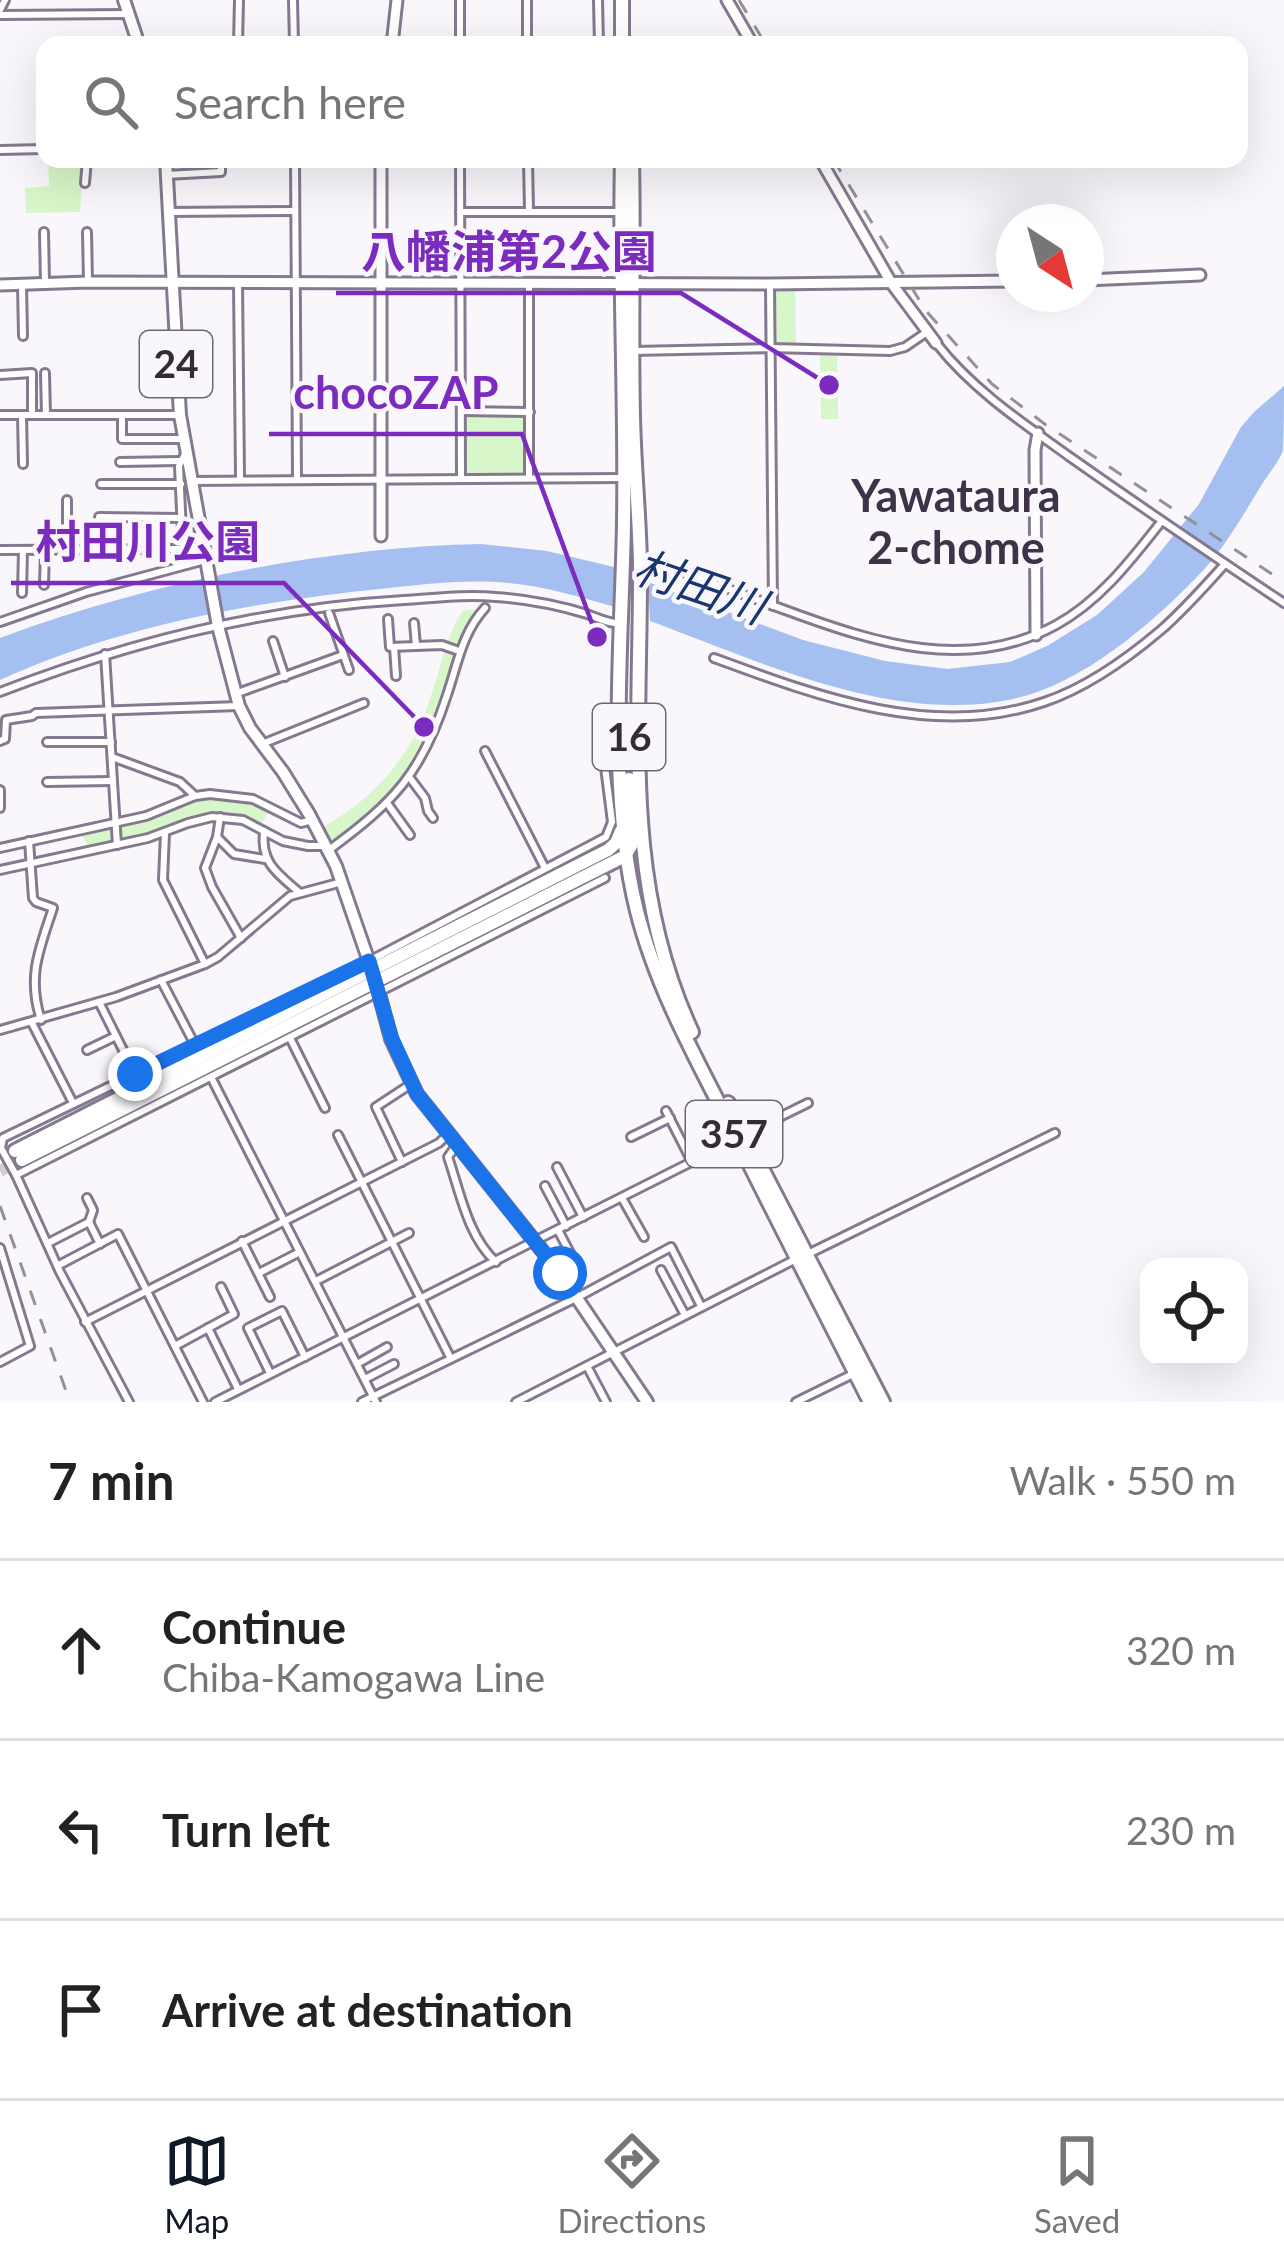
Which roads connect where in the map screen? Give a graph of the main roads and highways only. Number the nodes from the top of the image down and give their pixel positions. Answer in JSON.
{"nodes":[{"id":1,"x":124,"y":0,"type":"edge"},
{"id":2,"x":626,"y":0,"type":"edge"},
{"id":3,"x":136,"y":36,"type":"edge"},
{"id":4,"x":626,"y":36,"type":"edge"},
{"id":5,"x":166,"y":168,"type":"edge"},
{"id":6,"x":622,"y":168,"type":"edge"},
{"id":7,"x":632,"y":168,"type":"edge"},
{"id":8,"x":627,"y":282,"type":"junction"},
{"id":9,"x":633,"y":562,"type":"junction"},
{"id":10,"x":628,"y":621,"type":"junction"},
{"id":11,"x":622,"y":828,"type":"junction"},
{"id":12,"x":640,"y":831,"type":"joint"},
{"id":13,"x":626,"y":853,"type":"junction"},
{"id":14,"x":643,"y":862,"type":"junction"},
{"id":15,"x":524,"y":893,"type":"junction"},
{"id":16,"x":374,"y":976,"type":"junction"},
{"id":17,"x":740,"y":1137,"type":"junction"},
{"id":18,"x":801,"y":1257,"type":"junction"},
{"id":19,"x":647,"y":1402,"type":"edge"},
{"id":20,"x":870,"y":1402,"type":"edge"},
{"id":21,"x":883,"y":1402,"type":"edge"}],
"edges":[{"from":1,"to":3,"type":"main road"},
{"from":2,"to":4,"type":"highway"},
{"from":5,"to":16,"type":"main road","number":"24"},
{"from":6,"to":8,"type":"highway","number":"16"},
{"from":7,"to":8,"type":"highway","number":"16"},
{"from":8,"to":9,"type":"highway","number":"16"},
{"from":8,"to":9,"type":"highway","number":"16"},
{"from":9,"to":10,"type":"highway","number":"16"},
{"from":10,"to":11,"type":"highway","number":"16"},
{"from":10,"to":12,"type":"highway","number":"16"},
{"from":10,"to":13,"type":"highway","number":"16"},
{"from":11,"to":13,"type":"highway","number":"357"},
{"from":11,"to":15,"type":"highway","number":"16"},
{"from":12,"to":14,"type":"highway","number":"357"},
{"from":13,"to":14,"type":"highway"},
{"from":13,"to":15,"type":"highway","number":"16"},
{"from":13,"to":16,"type":"highway","number":"16"},
{"from":13,"to":17,"type":"highway","number":"357"},
{"from":14,"to":17,"type":"highway","number":"357"},
{"from":15,"to":16,"type":"highway","number":"16"},
{"from":16,"to":16,"type":"highway","number":"16"},
{"from":16,"to":19,"type":"main road","number":"24"},
{"from":17,"to":18,"type":"highway","number":"357"},
{"from":18,"to":20,"type":"highway","number":"357"},
{"from":18,"to":21,"type":"highway","number":"357"}]}
